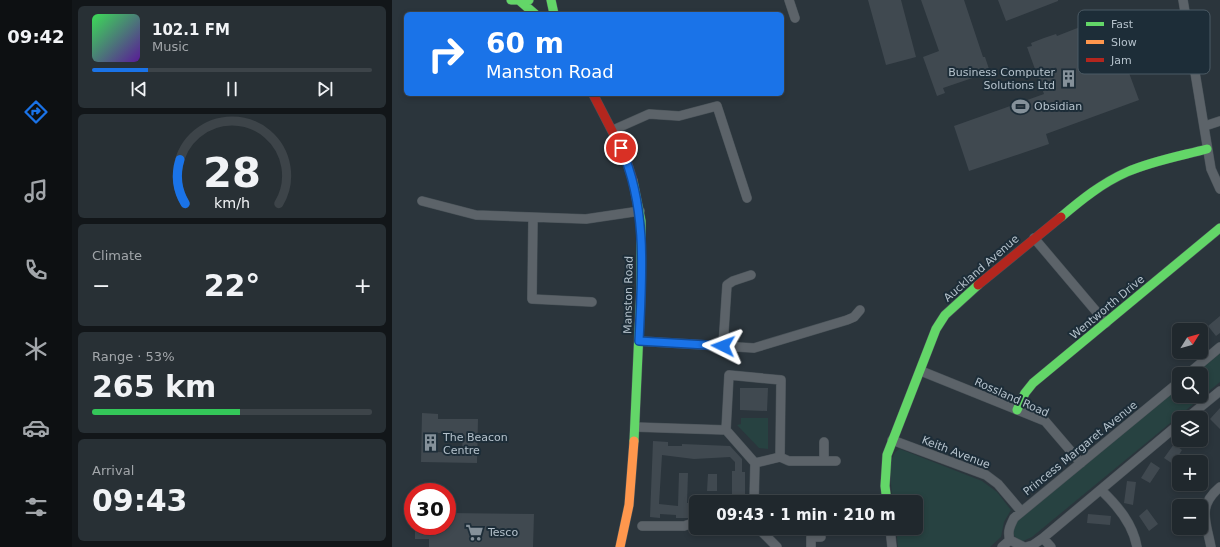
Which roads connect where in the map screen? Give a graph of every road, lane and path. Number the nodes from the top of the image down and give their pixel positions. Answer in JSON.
{"nodes":[{"id":1,"x":520,"y":0,"type":"edge"},
{"id":2,"x":551,"y":0,"type":"edge"},
{"id":3,"x":789,"y":0,"type":"edge"},
{"id":4,"x":1183,"y":0,"type":"edge"},
{"id":5,"x":1185,"y":10,"type":"edge"},
{"id":6,"x":533,"y":12,"type":"edge"},
{"id":7,"x":554,"y":12,"type":"edge"},
{"id":8,"x":795,"y":18,"type":"dead end"},
{"id":9,"x":1196,"y":74,"type":"edge"},
{"id":10,"x":594,"y":96,"type":"edge"},
{"id":11,"x":1220,"y":121,"type":"edge"},
{"id":12,"x":1205,"y":126,"type":"junction"},
{"id":13,"x":613,"y":130,"type":"junction"},
{"id":14,"x":1207,"y":149,"type":"junction"},
{"id":15,"x":1220,"y":189,"type":"edge"},
{"id":16,"x":746,"y":198,"type":"dead end"},
{"id":17,"x":422,"y":201,"type":"dead end"},
{"id":18,"x":640,"y":211,"type":"junction"},
{"id":19,"x":534,"y":218,"type":"junction"},
{"id":20,"x":1220,"y":228,"type":"edge"},
{"id":21,"x":1034,"y":238,"type":"junction"},
{"id":22,"x":751,"y":275,"type":"dead end"},
{"id":23,"x":592,"y":302,"type":"dead end"},
{"id":24,"x":860,"y":310,"type":"dead end"},
{"id":25,"x":1106,"y":323,"type":"junction"},
{"id":26,"x":639,"y":341,"type":"junction"},
{"id":27,"x":723,"y":346,"type":"junction"},
{"id":28,"x":1220,"y":347,"type":"edge"},
{"id":29,"x":1196,"y":367,"type":"edge"},
{"id":30,"x":921,"y":371,"type":"junction"},
{"id":31,"x":1172,"y":388,"type":"edge"},
{"id":32,"x":1220,"y":391,"type":"edge"},
{"id":33,"x":1017,"y":410,"type":"junction"},
{"id":34,"x":1196,"y":411,"type":"edge"},
{"id":35,"x":635,"y":427,"type":"junction"},
{"id":36,"x":726,"y":430,"type":"junction"},
{"id":37,"x":1172,"y":430,"type":"edge"},
{"id":38,"x":892,"y":440,"type":"junction"},
{"id":39,"x":824,"y":442,"type":"dead end"},
{"id":40,"x":780,"y":457,"type":"junction"},
{"id":41,"x":836,"y":461,"type":"dead end"},
{"id":42,"x":824,"y":462,"type":"junction"},
{"id":43,"x":755,"y":463,"type":"junction"},
{"id":44,"x":1081,"y":463,"type":"junction"},
{"id":45,"x":1220,"y":487,"type":"edge"},
{"id":46,"x":1102,"y":490,"type":"junction"},
{"id":47,"x":754,"y":495,"type":"edge"},
{"id":48,"x":887,"y":495,"type":"edge"},
{"id":49,"x":629,"y":505,"type":"junction"},
{"id":50,"x":1021,"y":511,"type":"junction"},
{"id":51,"x":689,"y":524,"type":"edge"},
{"id":52,"x":642,"y":526,"type":"dead end"},
{"id":53,"x":765,"y":535,"type":"edge"},
{"id":54,"x":891,"y":535,"type":"edge"},
{"id":55,"x":821,"y":537,"type":"dead end"},
{"id":56,"x":1043,"y":538,"type":"junction"},
{"id":57,"x":1010,"y":540,"type":"junction"},
{"id":58,"x":620,"y":547,"type":"edge"},
{"id":59,"x":628,"y":547,"type":"edge"},
{"id":60,"x":777,"y":547,"type":"edge"},
{"id":61,"x":811,"y":547,"type":"edge"},
{"id":62,"x":892,"y":547,"type":"edge"},
{"id":63,"x":1002,"y":547,"type":"edge"},
{"id":64,"x":1025,"y":547,"type":"edge"},
{"id":65,"x":1051,"y":547,"type":"edge"},
{"id":66,"x":1137,"y":547,"type":"edge"},
{"id":67,"x":1211,"y":547,"type":"edge"}],
"edges":[{"from":1,"to":6,"type":"street"},
{"from":2,"to":7,"type":"street"},
{"from":3,"to":8,"type":"street"},
{"from":4,"to":5,"type":"street"},
{"from":9,"to":12,"type":"street"},
{"from":10,"to":13,"type":"street","name":"Manston Road"},
{"from":11,"to":12,"type":"street"},
{"from":12,"to":14,"type":"street"},
{"from":13,"to":16,"type":"street"},
{"from":13,"to":18,"type":"street","name":"Manston Road"},
{"from":14,"to":15,"type":"street"},
{"from":14,"to":21,"type":"street","name":"Auckland Avenue"},
{"from":17,"to":19,"type":"street"},
{"from":18,"to":19,"type":"street"},
{"from":18,"to":26,"type":"street","name":"Manston Road"},
{"from":19,"to":23,"type":"street"},
{"from":20,"to":25,"type":"street","name":"Wentworth Drive"},
{"from":21,"to":25,"type":"street"},
{"from":21,"to":30,"type":"street","name":"Auckland Avenue"},
{"from":22,"to":27,"type":"street"},
{"from":24,"to":27,"type":"street"},
{"from":25,"to":33,"type":"street","name":"Wentworth Drive"},
{"from":26,"to":27,"type":"street"},
{"from":26,"to":35,"type":"street","name":"Manston Road"},
{"from":28,"to":29,"type":"street"},
{"from":30,"to":33,"type":"street","name":"Rossland Road"},
{"from":30,"to":38,"type":"street","name":"Auckland Avenue"},
{"from":31,"to":44,"type":"street","name":"Princess Margaret Avenue"},
{"from":32,"to":34,"type":"street"},
{"from":33,"to":44,"type":"street","name":"Rossland Road"},
{"from":35,"to":36,"type":"street"},
{"from":35,"to":49,"type":"street","name":"Manston Road"},
{"from":36,"to":40,"type":"street"},
{"from":36,"to":43,"type":"street"},
{"from":37,"to":46,"type":"street"},
{"from":38,"to":48,"type":"street","name":"Auckland Avenue"},
{"from":38,"to":50,"type":"street","name":"Keith Avenue"},
{"from":39,"to":42,"type":"street"},
{"from":40,"to":42,"type":"street"},
{"from":40,"to":43,"type":"street"},
{"from":41,"to":42,"type":"street"},
{"from":43,"to":47,"type":"street"},
{"from":44,"to":50,"type":"street","name":"Princess Margaret Avenue"},
{"from":45,"to":67,"type":"street"},
{"from":46,"to":56,"type":"street"},
{"from":46,"to":66,"type":"street"},
{"from":49,"to":58,"type":"street","name":"Manston Road"},
{"from":49,"to":59,"type":"street","name":"Manston Road"},
{"from":50,"to":57,"type":"street","name":"Princess Margaret Avenue"},
{"from":51,"to":52,"type":"street"},
{"from":53,"to":60,"type":"street"},
{"from":54,"to":62,"type":"street"},
{"from":55,"to":61,"type":"street"},
{"from":56,"to":64,"type":"street"},
{"from":56,"to":65,"type":"street"},
{"from":57,"to":63,"type":"street"},
{"from":57,"to":64,"type":"street"}]}
